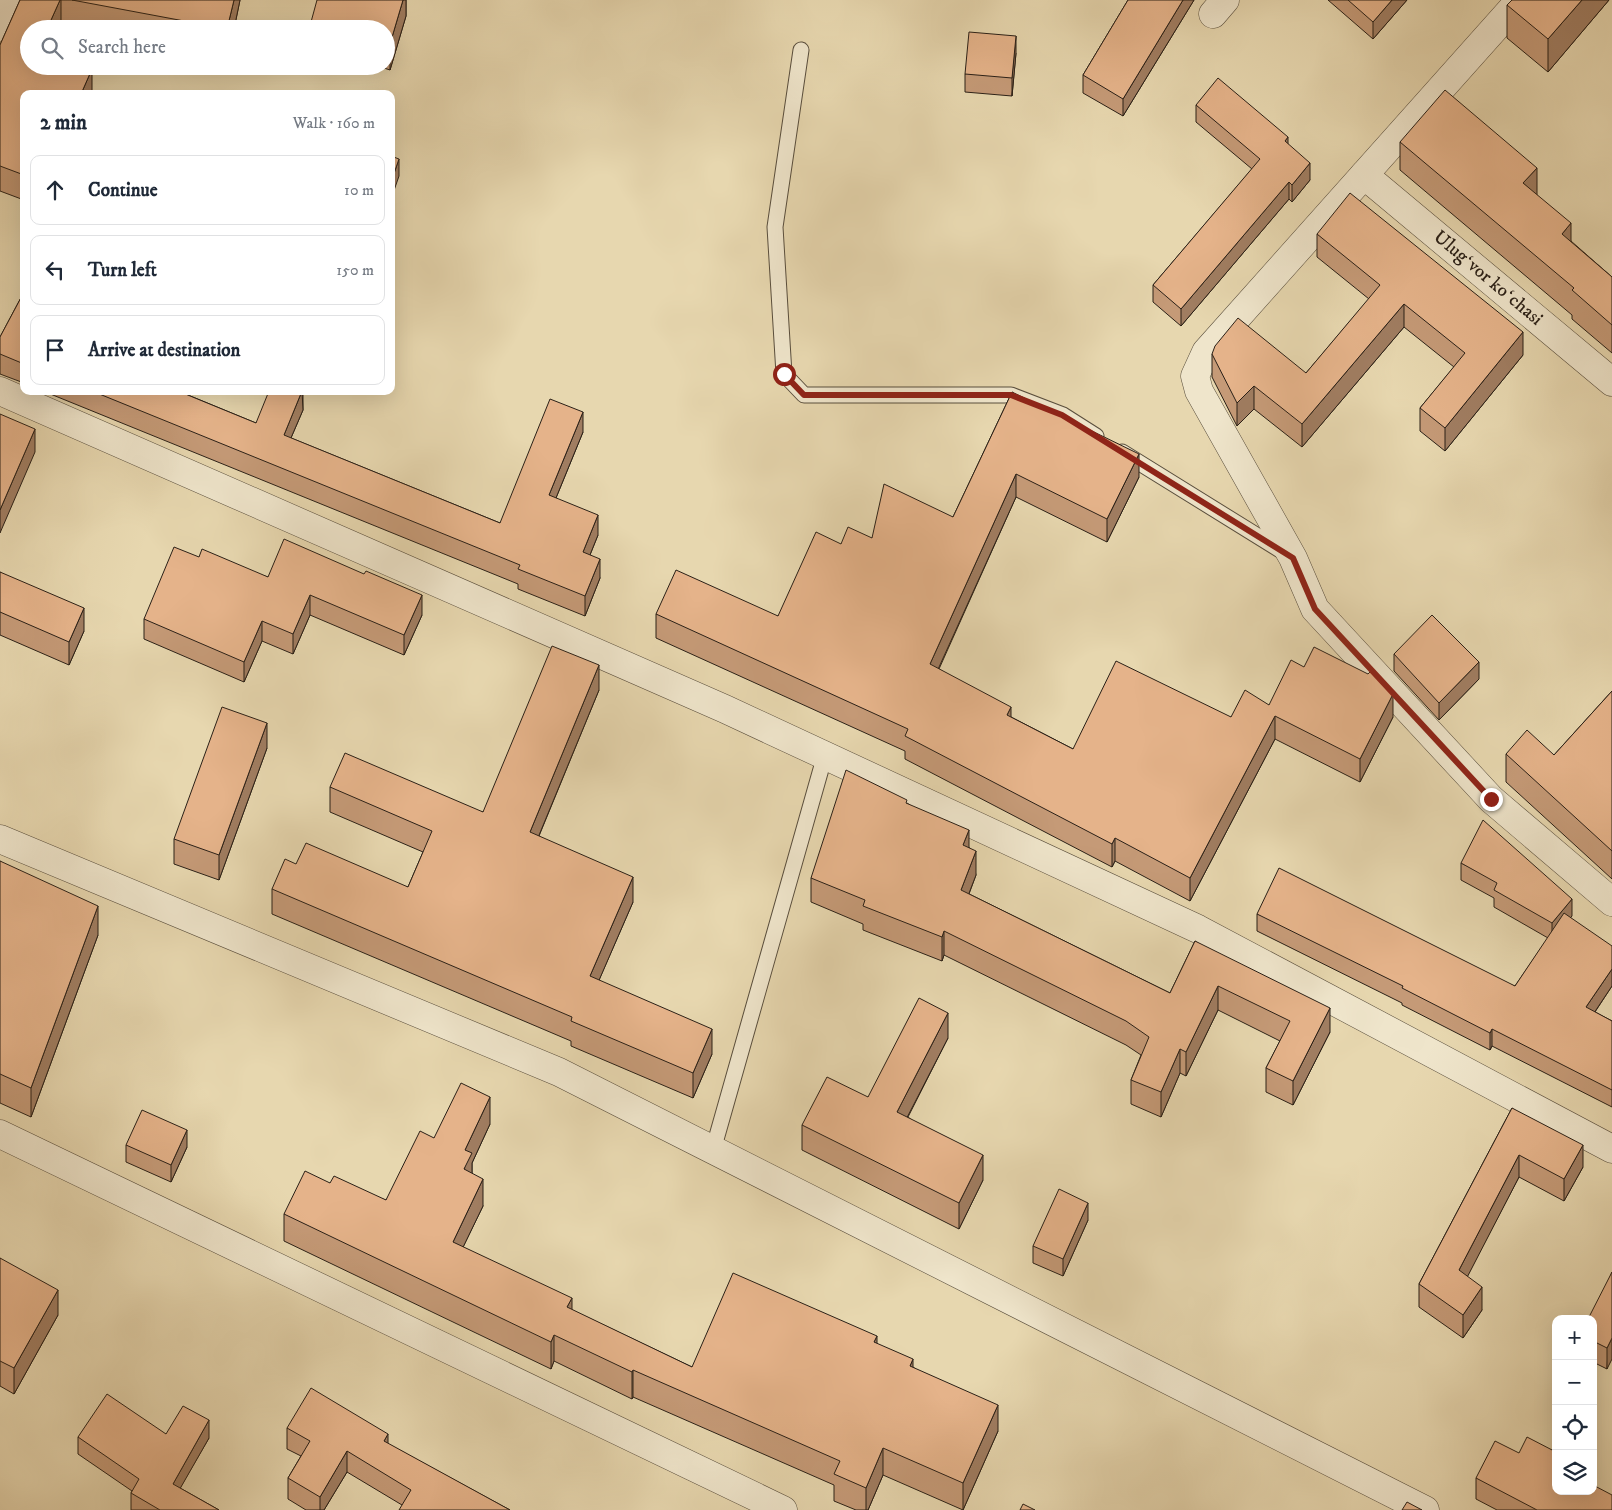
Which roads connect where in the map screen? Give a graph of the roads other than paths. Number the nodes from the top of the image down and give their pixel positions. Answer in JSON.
{"nodes":[{"id":1,"x":15,"y":0,"type":"edge"},
{"id":2,"x":1520,"y":0,"type":"edge"},
{"id":3,"x":0,"y":27,"type":"edge"},
{"id":4,"x":801,"y":50,"type":"dead end"},
{"id":5,"x":1364,"y":175,"type":"junction"},
{"id":6,"x":1612,"y":382,"type":"edge"},
{"id":7,"x":0,"y":392,"type":"edge"},
{"id":8,"x":1293,"y":558,"type":"junction"},
{"id":9,"x":825,"y":755,"type":"junction"},
{"id":10,"x":0,"y":839,"type":"edge"},
{"id":11,"x":1612,"y":902,"type":"edge"},
{"id":12,"x":0,"y":1134,"type":"edge"},
{"id":13,"x":1612,"y":1149,"type":"edge"},
{"id":14,"x":713,"y":1150,"type":"junction"},
{"id":15,"x":783,"y":1510,"type":"edge"},
{"id":16,"x":1425,"y":1510,"type":"edge"}],
"edges":[{"from":1,"to":3,"type":"street"},
{"from":2,"to":5,"type":"street"},
{"from":4,"to":8,"type":"lane"},
{"from":5,"to":6,"type":"street","name":"Ulugʻvor koʻchasi"},
{"from":5,"to":8,"type":"street"},
{"from":7,"to":9,"type":"street"},
{"from":8,"to":11,"type":"street"},
{"from":9,"to":13,"type":"street"},
{"from":9,"to":14,"type":"lane"},
{"from":10,"to":14,"type":"street"},
{"from":12,"to":15,"type":"street"},
{"from":14,"to":16,"type":"street"}]}
